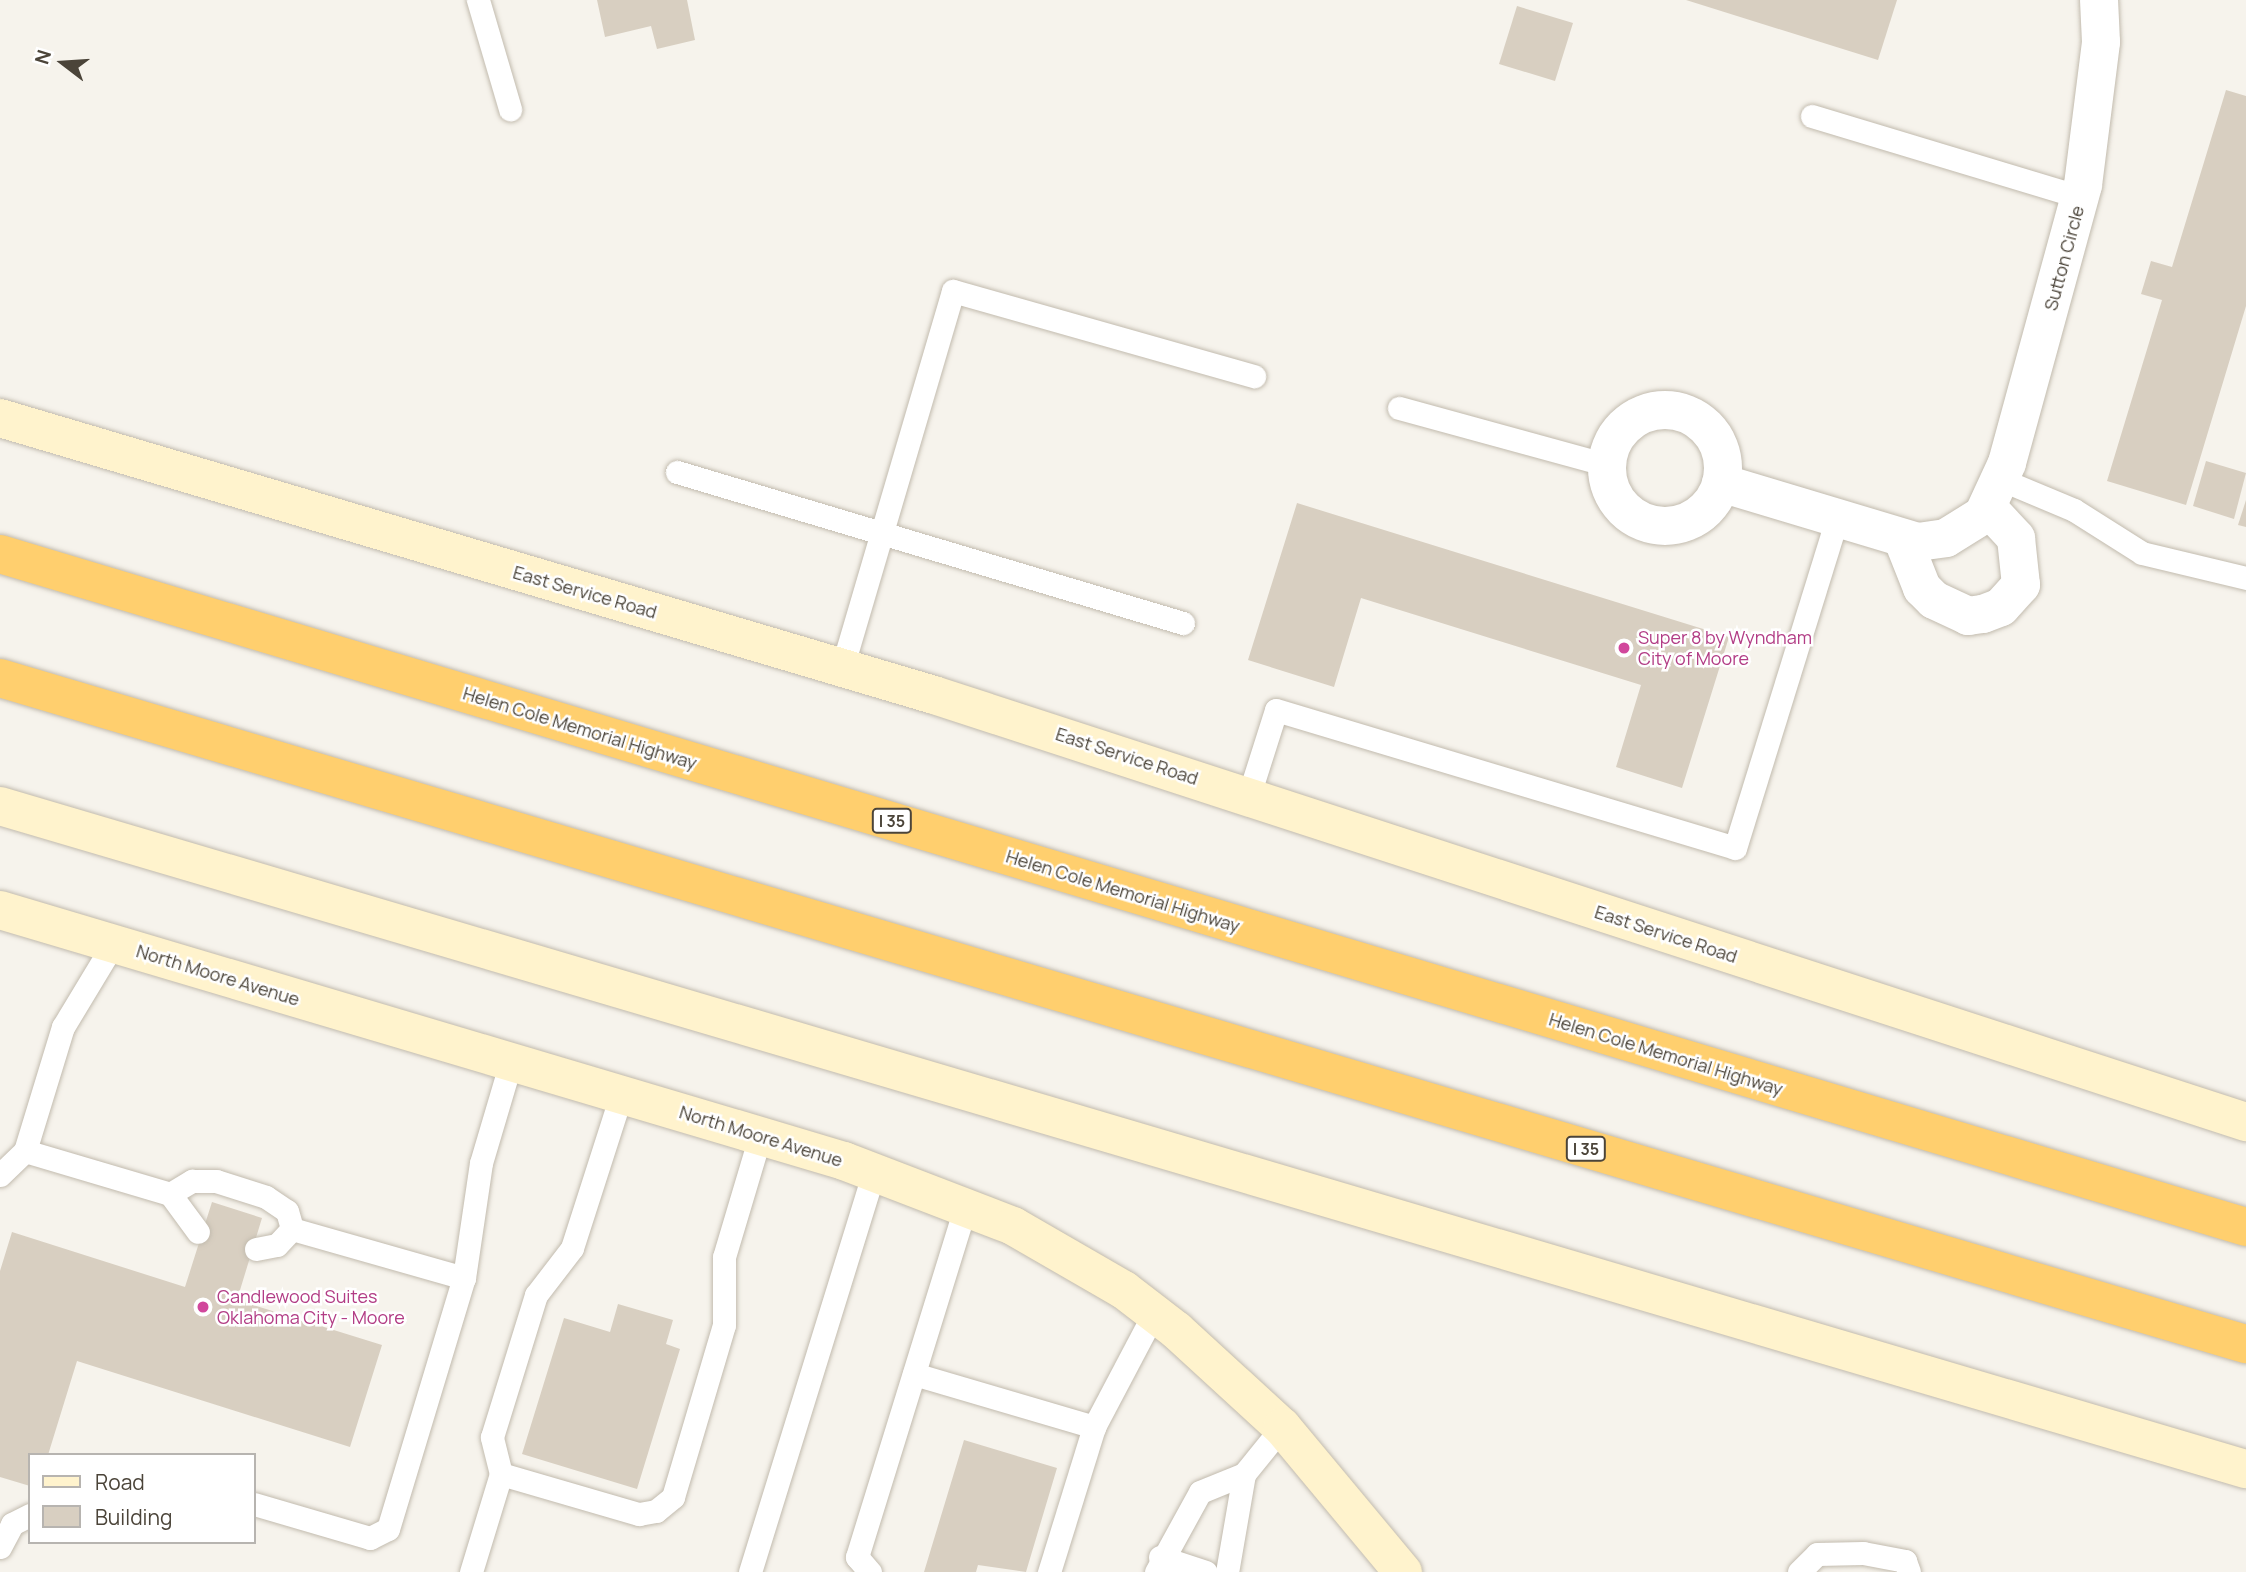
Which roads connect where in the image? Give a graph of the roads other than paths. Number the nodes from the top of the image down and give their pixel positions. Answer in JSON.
{"nodes":[{"id":1,"x":478,"y":0,"type":"edge"},
{"id":2,"x":2099,"y":0,"type":"edge"},
{"id":3,"x":510,"y":109,"type":"dead end"},
{"id":4,"x":1812,"y":116,"type":"dead end"},
{"id":5,"x":2080,"y":197,"type":"junction"},
{"id":6,"x":1254,"y":376,"type":"dead end"},
{"id":7,"x":1399,"y":408,"type":"dead end"},
{"id":8,"x":0,"y":418,"type":"edge"},
{"id":9,"x":1606,"y":465,"type":"junction"},
{"id":10,"x":677,"y":472,"type":"dead end"},
{"id":11,"x":1721,"y":483,"type":"junction"},
{"id":12,"x":1994,"y":494,"type":"junction"},
{"id":13,"x":1836,"y":522,"type":"junction"},
{"id":14,"x":883,"y":534,"type":"junction"},
{"id":15,"x":1903,"y":540,"type":"junction"},
{"id":16,"x":0,"y":554,"type":"edge"},
{"id":17,"x":2246,"y":578,"type":"edge"},
{"id":18,"x":1183,"y":624,"type":"dead end"},
{"id":19,"x":842,"y":668,"type":"junction"},
{"id":20,"x":0,"y":678,"type":"edge"},
{"id":21,"x":1249,"y":795,"type":"junction"},
{"id":22,"x":0,"y":806,"type":"edge"},
{"id":23,"x":0,"y":910,"type":"edge"},
{"id":24,"x":113,"y":944,"type":"junction"},
{"id":25,"x":511,"y":1062,"type":"junction"},
{"id":26,"x":621,"y":1095,"type":"junction"},
{"id":27,"x":2246,"y":1122,"type":"edge"},
{"id":28,"x":760,"y":1136,"type":"junction"},
{"id":29,"x":25,"y":1151,"type":"junction"},
{"id":30,"x":874,"y":1171,"type":"junction"},
{"id":31,"x":0,"y":1175,"type":"edge"},
{"id":32,"x":170,"y":1194,"type":"junction"},
{"id":33,"x":965,"y":1204,"type":"junction"},
{"id":34,"x":2246,"y":1227,"type":"edge"},
{"id":35,"x":292,"y":1229,"type":"junction"},
{"id":36,"x":198,"y":1232,"type":"dead end"},
{"id":37,"x":256,"y":1249,"type":"dead end"},
{"id":38,"x":464,"y":1278,"type":"junction"},
{"id":39,"x":1154,"y":1313,"type":"junction"},
{"id":40,"x":2246,"y":1344,"type":"edge"},
{"id":41,"x":914,"y":1374,"type":"junction"},
{"id":42,"x":1094,"y":1427,"type":"junction"},
{"id":43,"x":1282,"y":1427,"type":"junction"},
{"id":44,"x":2246,"y":1469,"type":"edge"},
{"id":45,"x":501,"y":1474,"type":"junction"},
{"id":46,"x":1244,"y":1474,"type":"junction"},
{"id":47,"x":256,"y":1505,"type":"edge"},
{"id":48,"x":28,"y":1516,"type":"edge"},
{"id":49,"x":0,"y":1547,"type":"edge"},
{"id":50,"x":1158,"y":1564,"type":"edge"},
{"id":51,"x":471,"y":1572,"type":"edge"},
{"id":52,"x":750,"y":1572,"type":"edge"},
{"id":53,"x":870,"y":1572,"type":"edge"},
{"id":54,"x":1049,"y":1572,"type":"edge"},
{"id":55,"x":1206,"y":1572,"type":"edge"},
{"id":56,"x":1227,"y":1572,"type":"edge"},
{"id":57,"x":1403,"y":1572,"type":"edge"},
{"id":58,"x":1799,"y":1572,"type":"edge"},
{"id":59,"x":1909,"y":1572,"type":"edge"}],
"edges":[{"from":1,"to":3,"type":"lane"},
{"from":2,"to":5,"type":"street","name":"Sutton Circle"},
{"from":4,"to":5,"type":"lane"},
{"from":5,"to":12,"type":"street","name":"Sutton Circle"},
{"from":6,"to":14,"type":"lane"},
{"from":7,"to":9,"type":"lane"},
{"from":8,"to":19,"type":"main road","name":"East Service Road"},
{"from":9,"to":11,"type":"street"},
{"from":9,"to":11,"type":"street"},
{"from":10,"to":14,"type":"lane"},
{"from":11,"to":13,"type":"street"},
{"from":12,"to":15,"type":"street"},
{"from":12,"to":15,"type":"street"},
{"from":12,"to":17,"type":"lane"},
{"from":13,"to":15,"type":"street"},
{"from":13,"to":21,"type":"lane"},
{"from":14,"to":18,"type":"lane"},
{"from":14,"to":19,"type":"lane"},
{"from":16,"to":34,"type":"highway","name":"Helen Cole Memorial Highway","number":"I 35"},
{"from":19,"to":21,"type":"main road","name":"East Service Road"},
{"from":20,"to":40,"type":"highway","number":"I 35"},
{"from":21,"to":27,"type":"main road","name":"East Service Road"},
{"from":22,"to":44,"type":"main road"},
{"from":23,"to":24,"type":"main road","name":"North Moore Avenue"},
{"from":24,"to":25,"type":"main road","name":"North Moore Avenue"},
{"from":24,"to":29,"type":"lane"},
{"from":25,"to":26,"type":"main road","name":"North Moore Avenue"},
{"from":25,"to":38,"type":"lane"},
{"from":26,"to":28,"type":"main road","name":"North Moore Avenue"},
{"from":26,"to":45,"type":"lane"},
{"from":28,"to":30,"type":"main road","name":"North Moore Avenue"},
{"from":28,"to":45,"type":"lane"},
{"from":29,"to":31,"type":"lane"},
{"from":29,"to":32,"type":"lane"},
{"from":30,"to":33,"type":"main road","name":"North Moore Avenue"},
{"from":30,"to":52,"type":"lane"},
{"from":32,"to":35,"type":"lane"},
{"from":32,"to":36,"type":"lane"},
{"from":33,"to":39,"type":"main road","name":"North Moore Avenue"},
{"from":33,"to":41,"type":"lane"},
{"from":35,"to":37,"type":"lane"},
{"from":35,"to":38,"type":"lane"},
{"from":38,"to":47,"type":"lane"},
{"from":39,"to":42,"type":"lane"},
{"from":39,"to":43,"type":"main road","name":"North Moore Avenue"},
{"from":41,"to":42,"type":"lane"},
{"from":41,"to":53,"type":"lane"},
{"from":42,"to":54,"type":"lane"},
{"from":43,"to":46,"type":"lane"},
{"from":43,"to":57,"type":"main road","name":"North Moore Avenue"},
{"from":45,"to":51,"type":"lane"},
{"from":46,"to":50,"type":"lane"},
{"from":46,"to":56,"type":"lane"},
{"from":48,"to":49,"type":"lane"},
{"from":50,"to":55,"type":"lane"},
{"from":58,"to":59,"type":"lane"}]}
